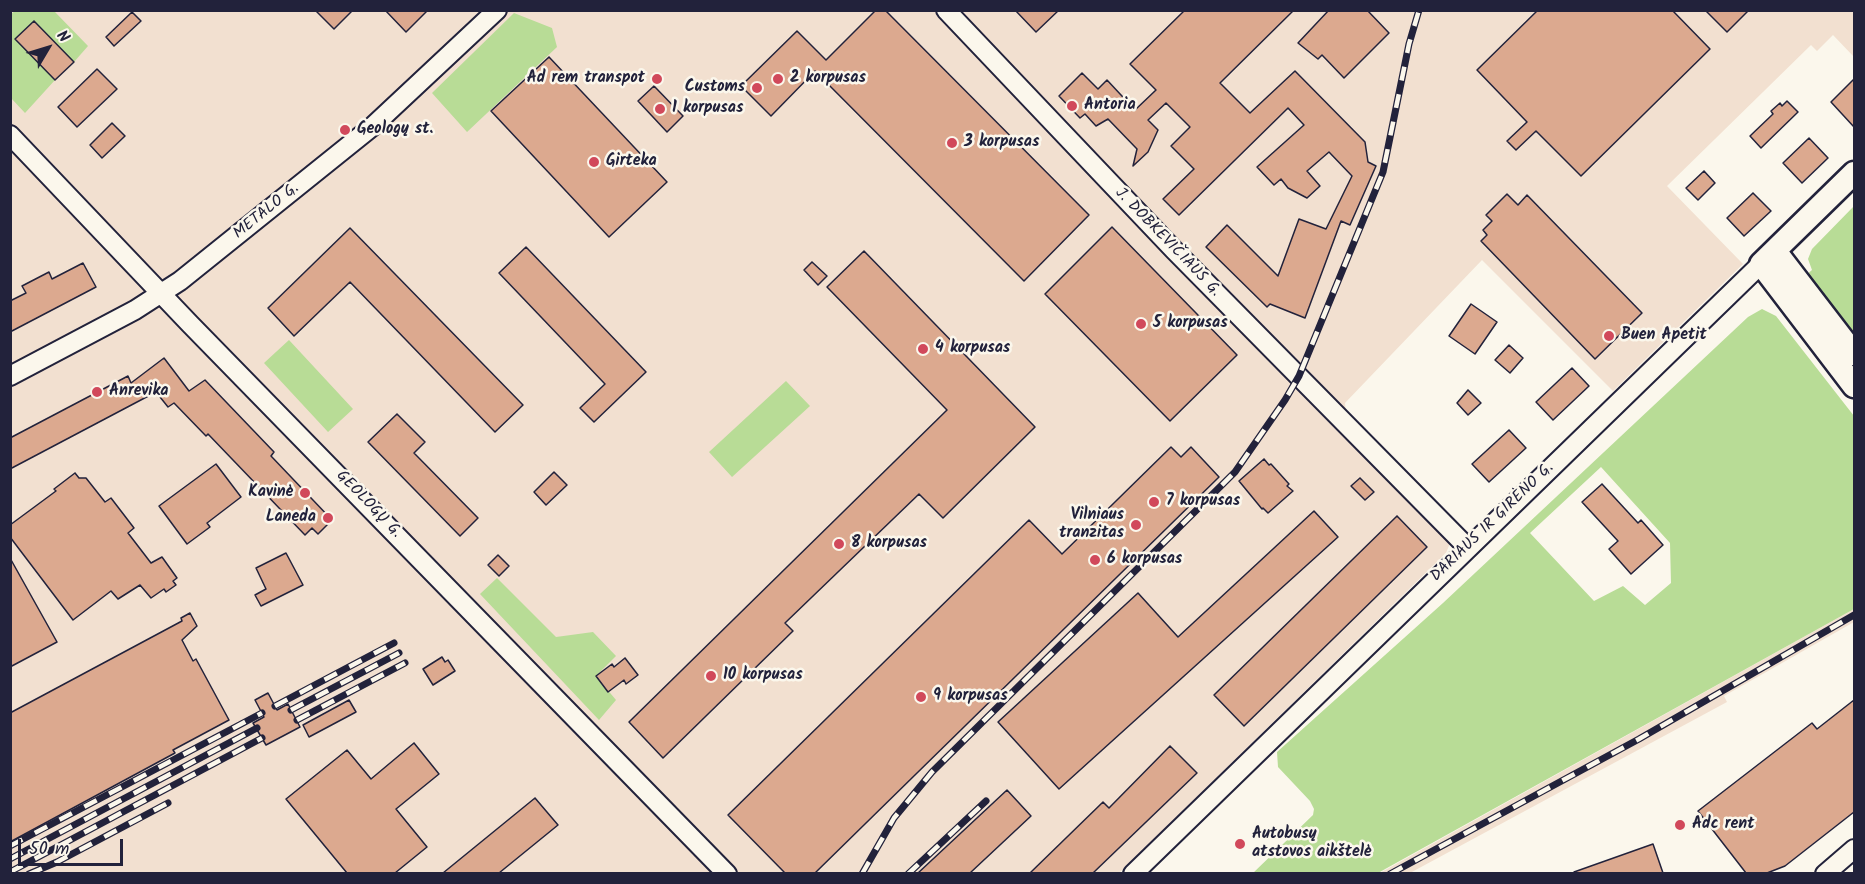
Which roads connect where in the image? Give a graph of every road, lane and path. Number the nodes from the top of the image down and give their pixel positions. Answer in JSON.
{"nodes":[{"id":1,"x":497,"y":10,"type":"edge"},
{"id":2,"x":946,"y":10,"type":"edge"},
{"id":3,"x":10,"y":135,"type":"edge"},
{"id":4,"x":1854,"y":173,"type":"edge"},
{"id":5,"x":1768,"y":258,"type":"junction"},
{"id":6,"x":162,"y":293,"type":"junction"},
{"id":7,"x":1854,"y":354,"type":"edge"},
{"id":8,"x":10,"y":376,"type":"edge"},
{"id":9,"x":1854,"y":386,"type":"edge"},
{"id":10,"x":1468,"y":548,"type":"junction"},
{"id":11,"x":1854,"y":849,"type":"edge"},
{"id":12,"x":727,"y":873,"type":"edge"},
{"id":13,"x":1133,"y":873,"type":"edge"},
{"id":14,"x":1825,"y":873,"type":"edge"}],
"edges":[{"from":1,"to":6,"type":"street","name":"METALO G."},
{"from":2,"to":10,"type":"street","name":"J. DOBKEVIČIAUS G."},
{"from":3,"to":6,"type":"street","name":"GEOLOGŲ G."},
{"from":4,"to":5,"type":"main road","name":"DARIAUS IR GIRĖNO G."},
{"from":5,"to":7,"type":"main road"},
{"from":5,"to":9,"type":"main road"},
{"from":5,"to":10,"type":"street","name":"DARIAUS IR GIRĖNO G."},
{"from":6,"to":8,"type":"street","name":"METALO G."},
{"from":6,"to":12,"type":"street","name":"GEOLOGŲ G."},
{"from":10,"to":13,"type":"street","name":"DARIAUS IR GIRĖNO G."},
{"from":11,"to":14,"type":"street"}]}
